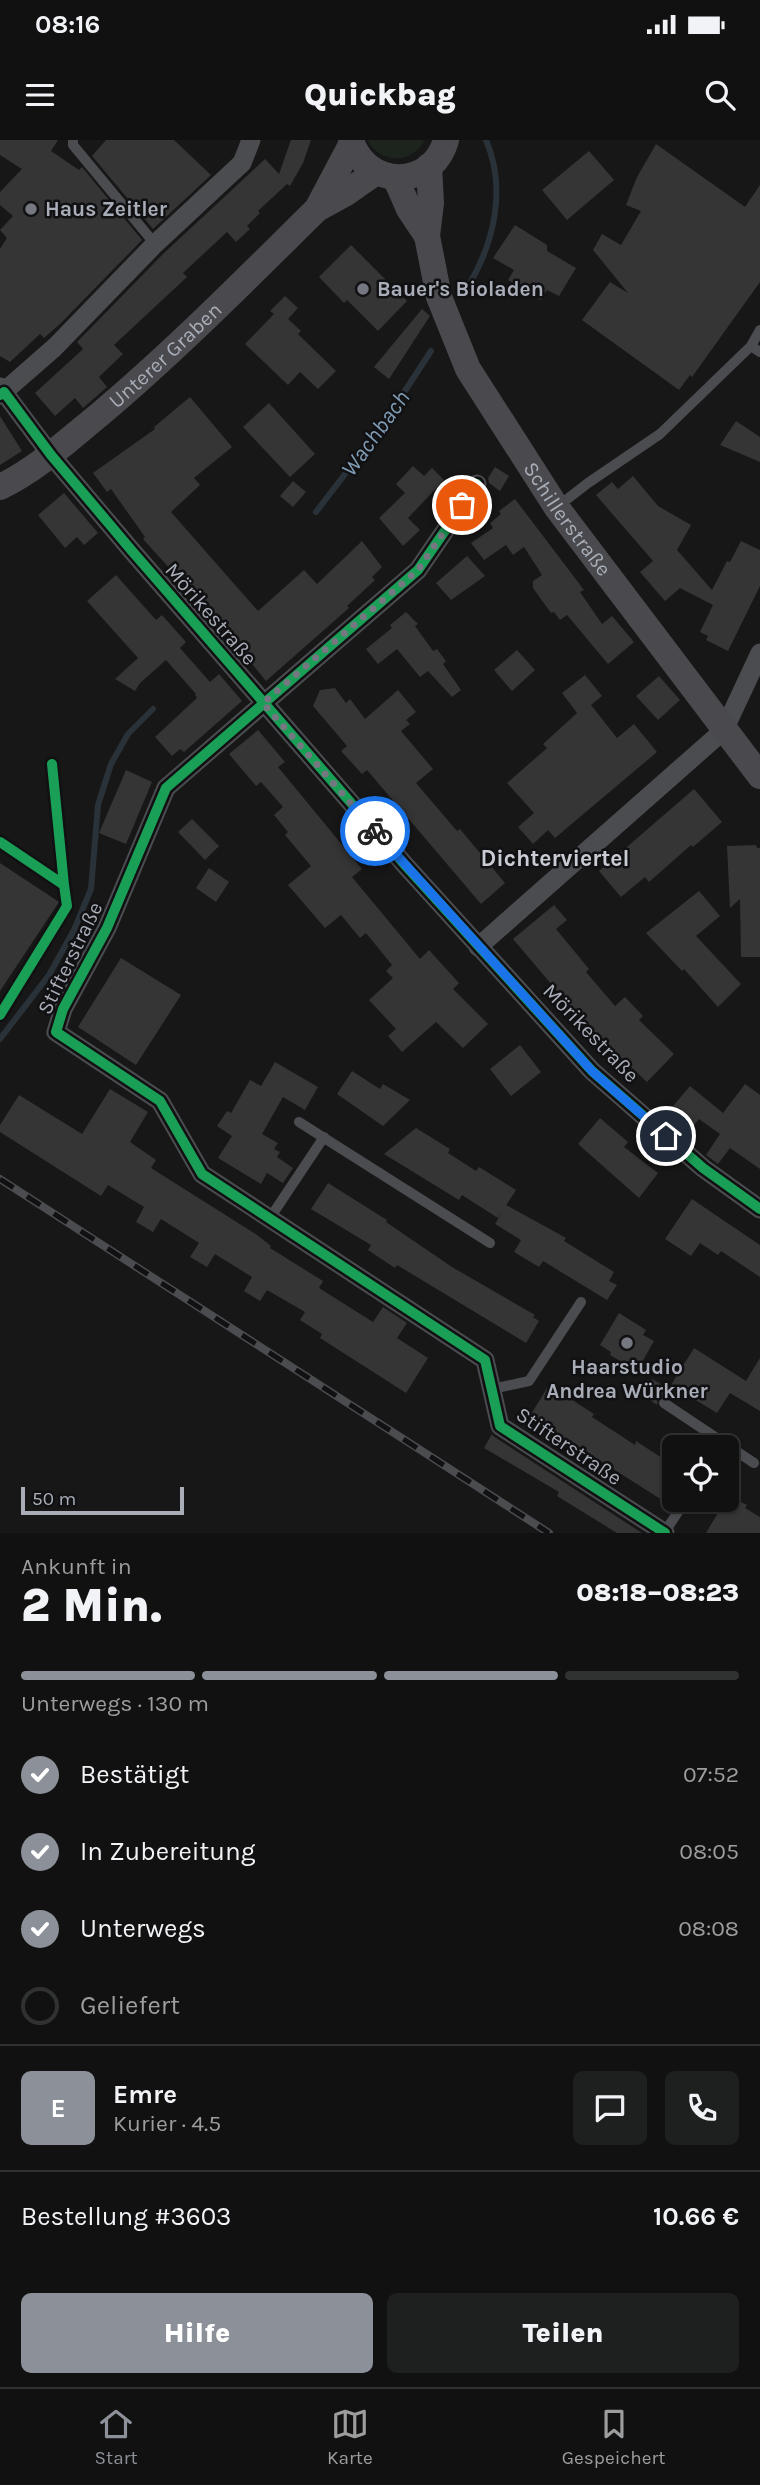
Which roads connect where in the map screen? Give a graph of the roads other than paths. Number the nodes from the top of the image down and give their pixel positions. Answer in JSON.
{"nodes":[{"id":1,"x":73,"y":140,"type":"edge"},
{"id":2,"x":251,"y":140,"type":"edge"},
{"id":3,"x":446,"y":140,"type":"edge"},
{"id":4,"x":351,"y":141,"type":"edge"},
{"id":5,"x":429,"y":166,"type":"junction"},
{"id":6,"x":386,"y":175,"type":"junction"},
{"id":7,"x":317,"y":209,"type":"junction"},
{"id":8,"x":427,"y":236,"type":"junction"},
{"id":9,"x":155,"y":244,"type":"junction"},
{"id":10,"x":760,"y":330,"type":"edge"},
{"id":11,"x":756,"y":349,"type":"edge"},
{"id":12,"x":1,"y":391,"type":"edge"},
{"id":13,"x":51,"y":455,"type":"junction"},
{"id":14,"x":477,"y":484,"type":"dead end"},
{"id":15,"x":0,"y":487,"type":"edge"},
{"id":16,"x":556,"y":508,"type":"junction"},
{"id":17,"x":760,"y":653,"type":"edge"},
{"id":18,"x":263,"y":703,"type":"junction"},
{"id":19,"x":724,"y":730,"type":"junction"},
{"id":20,"x":760,"y":776,"type":"edge"},
{"id":21,"x":478,"y":947,"type":"junction"},
{"id":22,"x":299,"y":1122,"type":"dead end"},
{"id":23,"x":324,"y":1137,"type":"junction"},
{"id":24,"x":760,"y":1209,"type":"edge"},
{"id":25,"x":270,"y":1218,"type":"junction"},
{"id":26,"x":490,"y":1243,"type":"dead end"},
{"id":27,"x":581,"y":1302,"type":"dead end"},
{"id":28,"x":492,"y":1389,"type":"junction"},
{"id":29,"x":664,"y":1403,"type":"dead end"},
{"id":30,"x":709,"y":1435,"type":"edge"},
{"id":31,"x":739,"y":1454,"type":"edge"},
{"id":32,"x":754,"y":1463,"type":"dead end"},
{"id":33,"x":679,"y":1512,"type":"edge"},
{"id":34,"x":665,"y":1533,"type":"edge"}],
"edges":[{"from":1,"to":9,"type":"lane"},
{"from":2,"to":9,"type":"street"},
{"from":3,"to":5,"type":"street"},
{"from":4,"to":6,"type":"street","name":"Schillerstraße"},
{"from":4,"to":7,"type":"street","name":"Unterer Graben"},
{"from":5,"to":6,"type":"street","name":"Unterer Graben"},
{"from":5,"to":8,"type":"street","name":"Schillerstraße"},
{"from":6,"to":7,"type":"street","name":"Unterer Graben"},
{"from":6,"to":8,"type":"street","name":"Schillerstraße"},
{"from":7,"to":13,"type":"street","name":"Unterer Graben"},
{"from":8,"to":16,"type":"street","name":"Schillerstraße"},
{"from":9,"to":12,"type":"street"},
{"from":10,"to":11,"type":"lane"},
{"from":11,"to":16,"type":"lane"},
{"from":12,"to":13,"type":"street","name":"Mörikestraße"},
{"from":13,"to":15,"type":"street","name":"Unterer Graben"},
{"from":13,"to":18,"type":"street","name":"Mörikestraße"},
{"from":14,"to":18,"type":"street","name":"Stifterstraße"},
{"from":16,"to":19,"type":"street","name":"Schillerstraße"},
{"from":17,"to":19,"type":"street"},
{"from":18,"to":21,"type":"street","name":"Mörikestraße"},
{"from":18,"to":25,"type":"street","name":"Stifterstraße"},
{"from":19,"to":20,"type":"street","name":"Schillerstraße"},
{"from":19,"to":21,"type":"street"},
{"from":21,"to":24,"type":"street","name":"Mörikestraße"},
{"from":22,"to":23,"type":"lane"},
{"from":23,"to":25,"type":"lane"},
{"from":23,"to":26,"type":"lane"},
{"from":25,"to":28,"type":"street","name":"Stifterstraße"},
{"from":27,"to":28,"type":"lane"},
{"from":28,"to":34,"type":"street","name":"Stifterstraße"},
{"from":29,"to":30,"type":"lane"},
{"from":31,"to":32,"type":"lane"},
{"from":33,"to":34,"type":"lane"}]}
